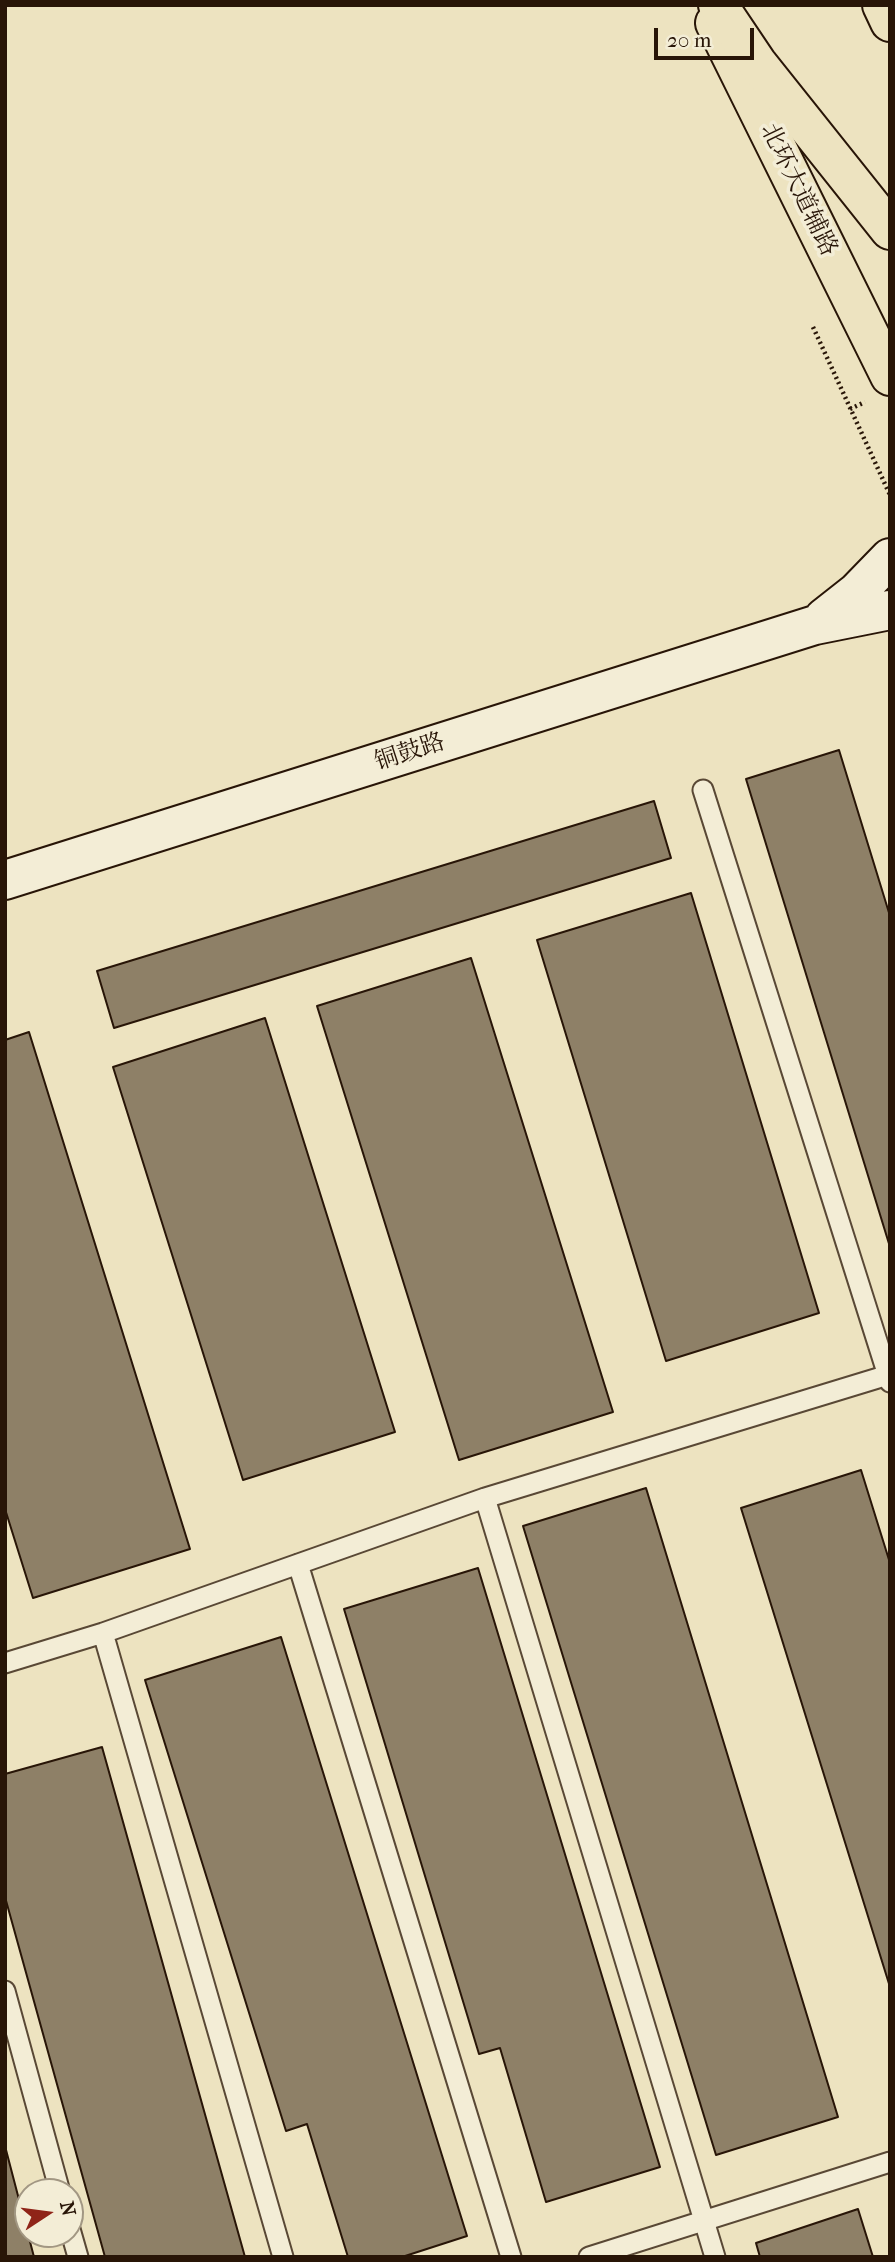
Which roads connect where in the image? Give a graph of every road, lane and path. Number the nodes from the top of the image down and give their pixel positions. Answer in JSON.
{"nodes":[{"id":1,"x":706,"y":5,"type":"edge"},
{"id":2,"x":718,"y":5,"type":"edge"},
{"id":3,"x":882,"y":5,"type":"edge"},
{"id":4,"x":890,"y":22,"type":"edge"},
{"id":5,"x":890,"y":230,"type":"edge"},
{"id":6,"x":813,"y":327,"type":"dead end"},
{"id":7,"x":890,"y":376,"type":"edge"},
{"id":8,"x":890,"y":495,"type":"edge"},
{"id":9,"x":890,"y":558,"type":"edge"},
{"id":10,"x":890,"y":610,"type":"edge"},
{"id":11,"x":815,"y":625,"type":"junction"},
{"id":12,"x":704,"y":790,"type":"dead end"},
{"id":13,"x":5,"y":880,"type":"edge"},
{"id":14,"x":889,"y":1379,"type":"edge"},
{"id":15,"x":485,"y":1499,"type":"junction"},
{"id":16,"x":298,"y":1564,"type":"junction"},
{"id":17,"x":103,"y":1633,"type":"junction"},
{"id":18,"x":5,"y":1663,"type":"edge"},
{"id":19,"x":5,"y":1991,"type":"edge"},
{"id":20,"x":890,"y":2162,"type":"edge"},
{"id":21,"x":56,"y":2178,"type":"edge"},
{"id":22,"x":704,"y":2221,"type":"junction"},
{"id":23,"x":284,"y":2257,"type":"edge"},
{"id":24,"x":511,"y":2257,"type":"edge"},
{"id":25,"x":589,"y":2257,"type":"edge"},
{"id":26,"x":715,"y":2257,"type":"edge"}],
"edges":[{"from":1,"to":7,"type":"main road","name":"北环大道辅路"},
{"from":2,"to":5,"type":"main road"},
{"from":3,"to":4,"type":"main road"},
{"from":6,"to":8,"type":"path"},
{"from":9,"to":11,"type":"main road"},
{"from":10,"to":11,"type":"main road"},
{"from":11,"to":13,"type":"main road","name":"铜鼓路"},
{"from":12,"to":14,"type":"lane"},
{"from":14,"to":15,"type":"lane"},
{"from":15,"to":16,"type":"lane"},
{"from":15,"to":22,"type":"lane"},
{"from":16,"to":17,"type":"lane"},
{"from":16,"to":24,"type":"lane"},
{"from":17,"to":18,"type":"lane"},
{"from":17,"to":23,"type":"lane"},
{"from":19,"to":21,"type":"lane"},
{"from":20,"to":22,"type":"lane"},
{"from":22,"to":25,"type":"lane"},
{"from":22,"to":26,"type":"lane"}]}
